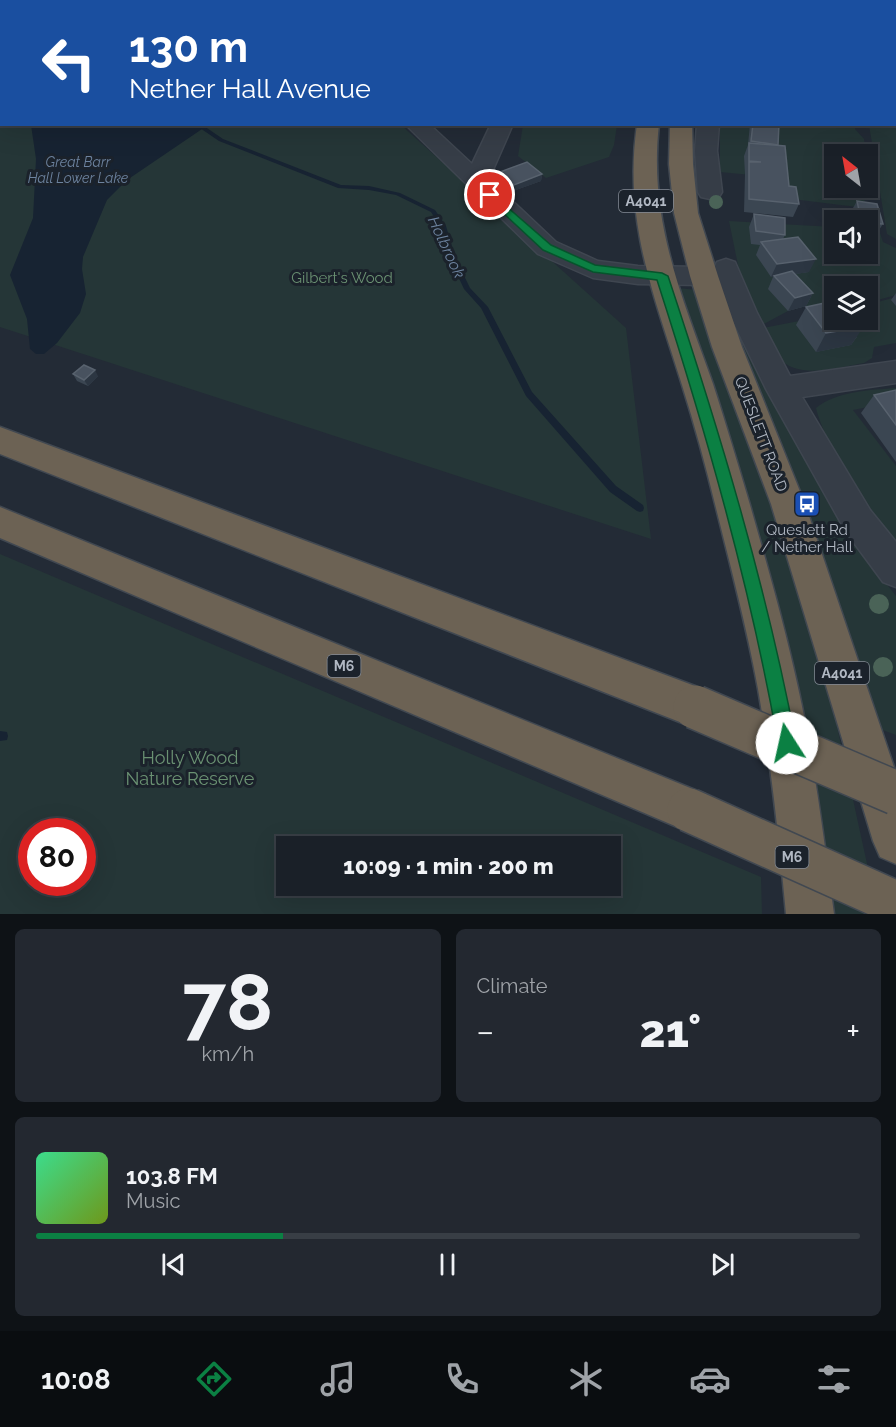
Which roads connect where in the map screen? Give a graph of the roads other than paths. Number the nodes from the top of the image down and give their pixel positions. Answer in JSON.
{"nodes":[{"id":1,"x":418,"y":126,"type":"edge"},
{"id":2,"x":501,"y":126,"type":"edge"},
{"id":3,"x":648,"y":126,"type":"edge"},
{"id":4,"x":681,"y":126,"type":"edge"},
{"id":5,"x":708,"y":126,"type":"edge"},
{"id":6,"x":476,"y":181,"type":"junction"},
{"id":7,"x":710,"y":192,"type":"dead end"},
{"id":8,"x":715,"y":272,"type":"junction"},
{"id":9,"x":662,"y":276,"type":"junction"},
{"id":10,"x":896,"y":372,"type":"edge"},
{"id":11,"x":781,"y":389,"type":"junction"},
{"id":12,"x":0,"y":440,"type":"edge"},
{"id":13,"x":0,"y":522,"type":"edge"},
{"id":14,"x":896,"y":570,"type":"edge"},
{"id":15,"x":896,"y":793,"type":"edge"},
{"id":16,"x":896,"y":841,"type":"edge"},
{"id":17,"x":896,"y":903,"type":"edge"},
{"id":18,"x":810,"y":914,"type":"edge"}],
"edges":[{"from":1,"to":6,"type":"street"},
{"from":2,"to":6,"type":"street"},
{"from":3,"to":9,"type":"highway","number":"A4041"},
{"from":4,"to":8,"type":"highway","name":"QUESLETT ROAD","number":"A4041"},
{"from":5,"to":7,"type":"street"},
{"from":6,"to":9,"type":"street"},
{"from":8,"to":9,"type":"street"},
{"from":8,"to":11,"type":"street","name":"QUESLETT ROAD"},
{"from":8,"to":16,"type":"highway","name":"QUESLETT ROAD","number":"A4041"},
{"from":9,"to":18,"type":"highway","number":"A4041"},
{"from":10,"to":11,"type":"street"},
{"from":11,"to":14,"type":"street","name":"QUESLETT ROAD"},
{"from":12,"to":15,"type":"highway","bridge":true},
{"from":13,"to":17,"type":"highway","number":"M6","bridge":true}]}
